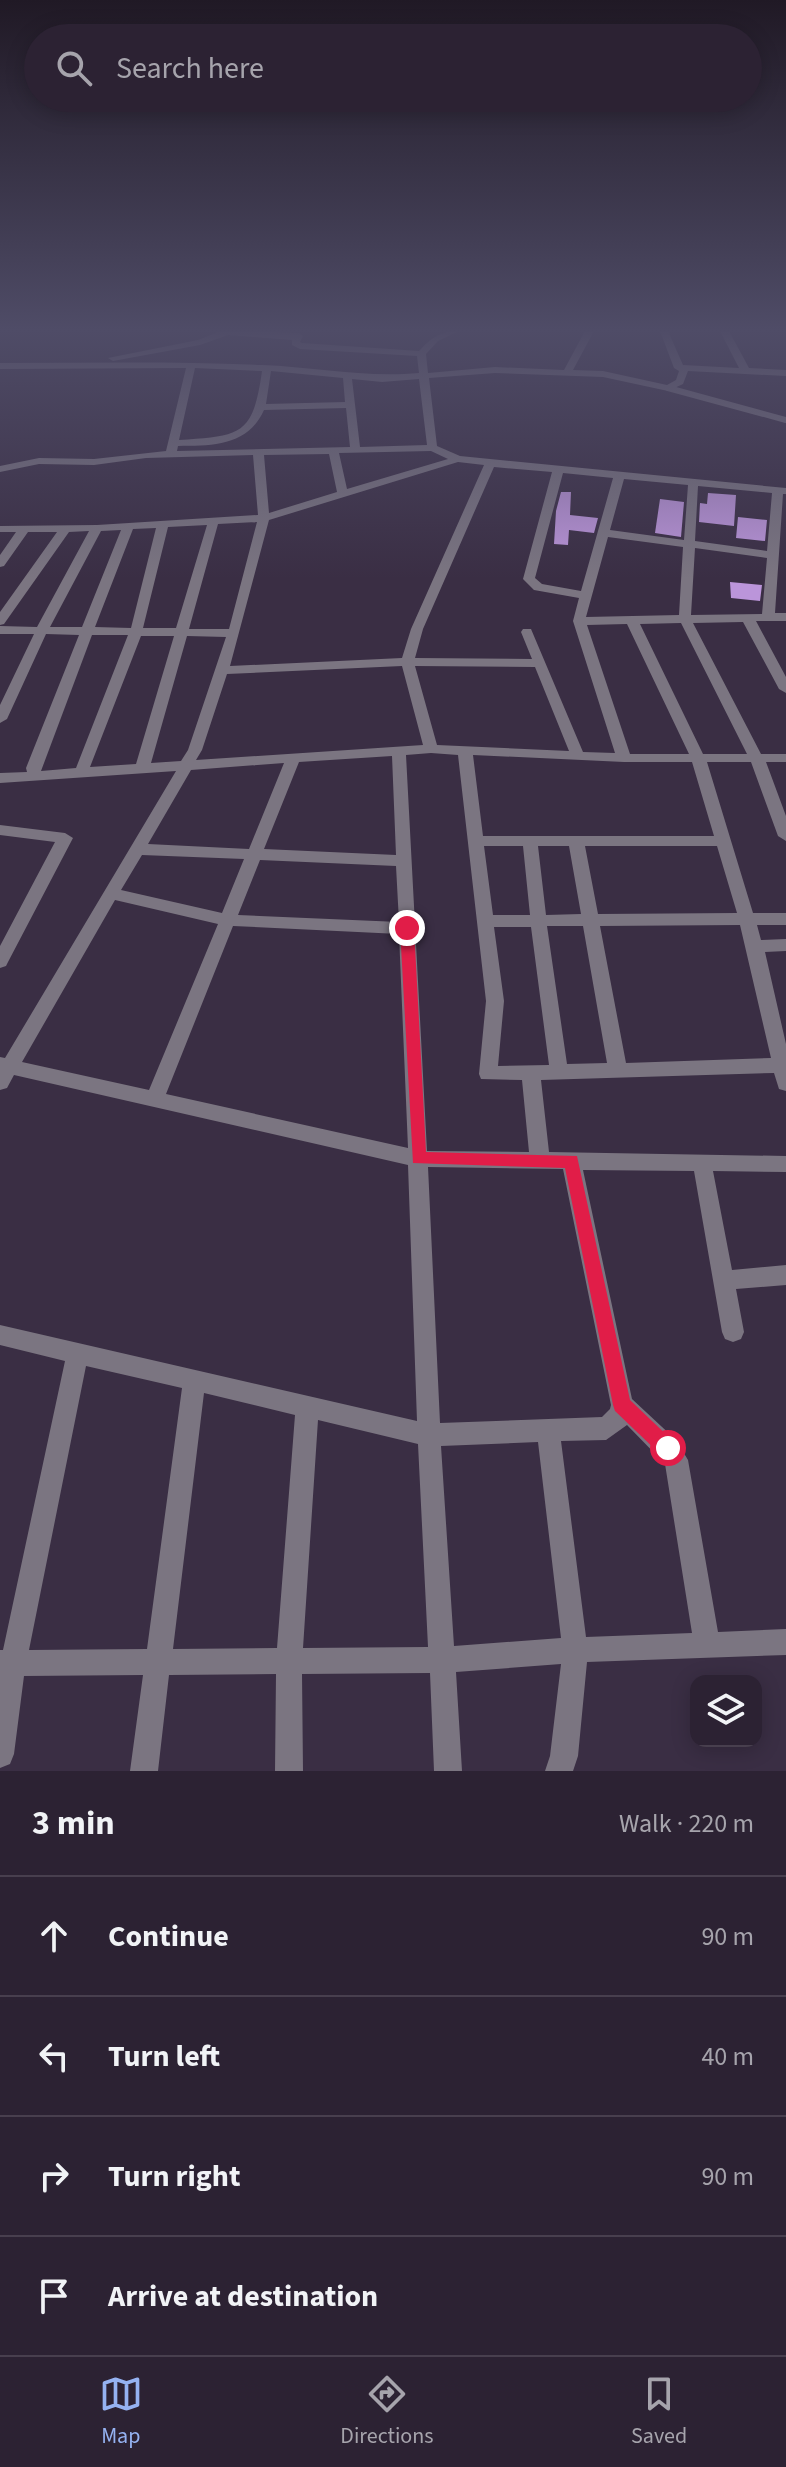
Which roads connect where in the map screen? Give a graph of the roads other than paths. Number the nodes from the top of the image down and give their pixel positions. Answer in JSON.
{"nodes":[{"id":1,"x":180,"y":414,"type":"edge"},
{"id":2,"x":258,"y":414,"type":"edge"},
{"id":3,"x":351,"y":414,"type":"edge"},
{"id":4,"x":427,"y":414,"type":"edge"},
{"id":5,"x":763,"y":414,"type":"edge"},
{"id":6,"x":786,"y":420,"type":"edge"},
{"id":7,"x":432,"y":448,"type":"junction"},
{"id":8,"x":172,"y":449,"type":"junction"},
{"id":9,"x":333,"y":450,"type":"junction"},
{"id":10,"x":355,"y":450,"type":"junction"},
{"id":11,"x":258,"y":452,"type":"junction"},
{"id":12,"x":458,"y":459,"type":"junction"},
{"id":13,"x":490,"y":463,"type":"junction"},
{"id":14,"x":0,"y":469,"type":"edge"},
{"id":15,"x":558,"y":471,"type":"junction"},
{"id":16,"x":619,"y":477,"type":"junction"},
{"id":17,"x":693,"y":484,"type":"junction"},
{"id":18,"x":782,"y":491,"type":"edge"},
{"id":19,"x":343,"y":495,"type":"junction"},
{"id":20,"x":264,"y":518,"type":"junction"},
{"id":21,"x":213,"y":522,"type":"junction"},
{"id":22,"x":163,"y":523,"type":"junction"},
{"id":23,"x":129,"y":525,"type":"junction"},
{"id":24,"x":97,"y":528,"type":"junction"},
{"id":25,"x":0,"y":529,"type":"edge"},
{"id":26,"x":24,"y":529,"type":"junction"},
{"id":27,"x":65,"y":529,"type":"junction"},
{"id":28,"x":603,"y":533,"type":"junction"},
{"id":29,"x":690,"y":544,"type":"junction"},
{"id":30,"x":773,"y":555,"type":"junction"},
{"id":31,"x":0,"y":563,"type":"edge"},
{"id":32,"x":586,"y":595,"type":"junction"},
{"id":33,"x":747,"y":617,"type":"junction"},
{"id":34,"x":768,"y":617,"type":"junction"},
{"id":35,"x":786,"y":617,"type":"edge"},
{"id":36,"x":685,"y":619,"type":"junction"},
{"id":37,"x":0,"y":621,"type":"edge"},
{"id":38,"x":579,"y":621,"type":"junction"},
{"id":39,"x":632,"y":621,"type":"junction"},
{"id":40,"x":0,"y":630,"type":"edge"},
{"id":41,"x":42,"y":630,"type":"junction"},
{"id":42,"x":90,"y":631,"type":"junction"},
{"id":43,"x":136,"y":632,"type":"junction"},
{"id":44,"x":179,"y":632,"type":"junction"},
{"id":45,"x":527,"y":632,"type":"dead end"},
{"id":46,"x":234,"y":633,"type":"junction"},
{"id":47,"x":407,"y":662,"type":"junction"},
{"id":48,"x":539,"y":663,"type":"junction"},
{"id":49,"x":221,"y":670,"type":"junction"},
{"id":50,"x":786,"y":689,"type":"edge"},
{"id":51,"x":0,"y":719,"type":"edge"},
{"id":52,"x":431,"y":749,"type":"junction"},
{"id":53,"x":399,"y":751,"type":"junction"},
{"id":54,"x":465,"y":751,"type":"junction"},
{"id":55,"x":577,"y":754,"type":"junction"},
{"id":56,"x":624,"y":758,"type":"junction"},
{"id":57,"x":698,"y":758,"type":"junction"},
{"id":58,"x":786,"y":758,"type":"edge"},
{"id":59,"x":293,"y":759,"type":"junction"},
{"id":60,"x":757,"y":759,"type":"junction"},
{"id":61,"x":183,"y":767,"type":"junction"},
{"id":62,"x":142,"y":769,"type":"junction"},
{"id":63,"x":81,"y":773,"type":"junction"},
{"id":64,"x":35,"y":776,"type":"junction"},
{"id":65,"x":0,"y":778,"type":"edge"},
{"id":66,"x":0,"y":830,"type":"edge"},
{"id":67,"x":786,"y":836,"type":"edge"},
{"id":68,"x":475,"y":841,"type":"junction"},
{"id":69,"x":530,"y":841,"type":"junction"},
{"id":70,"x":576,"y":841,"type":"junction"},
{"id":71,"x":723,"y":841,"type":"junction"},
{"id":72,"x":135,"y":849,"type":"junction"},
{"id":73,"x":253,"y":856,"type":"junction"},
{"id":74,"x":404,"y":861,"type":"junction"},
{"id":75,"x":110,"y":893,"type":"junction"},
{"id":76,"x":747,"y":919,"type":"junction"},
{"id":77,"x":786,"y":919,"type":"edge"},
{"id":78,"x":226,"y":920,"type":"junction"},
{"id":79,"x":539,"y":920,"type":"junction"},
{"id":80,"x":590,"y":920,"type":"junction"},
{"id":81,"x":485,"y":921,"type":"junction"},
{"id":82,"x":407,"y":928,"type":"junction"},
{"id":83,"x":786,"y":945,"type":"edge"},
{"id":84,"x":755,"y":946,"type":"junction"},
{"id":85,"x":0,"y":962,"type":"edge"},
{"id":86,"x":783,"y":1065,"type":"edge"},
{"id":87,"x":3,"y":1071,"type":"edge"},
{"id":88,"x":618,"y":1071,"type":"junction"},
{"id":89,"x":559,"y":1072,"type":"junction"},
{"id":90,"x":531,"y":1073,"type":"junction"},
{"id":91,"x":786,"y":1084,"type":"edge"},
{"id":92,"x":154,"y":1100,"type":"junction"},
{"id":93,"x":418,"y":1159,"type":"junction"},
{"id":94,"x":540,"y":1161,"type":"junction"},
{"id":95,"x":571,"y":1161,"type":"junction"},
{"id":96,"x":702,"y":1163,"type":"junction"},
{"id":97,"x":786,"y":1164,"type":"edge"},
{"id":98,"x":786,"y":1275,"type":"edge"},
{"id":99,"x":725,"y":1280,"type":"junction"},
{"id":100,"x":733,"y":1332,"type":"dead end"},
{"id":101,"x":0,"y":1335,"type":"edge"},
{"id":102,"x":78,"y":1353,"type":"junction"},
{"id":103,"x":194,"y":1381,"type":"junction"},
{"id":104,"x":622,"y":1405,"type":"junction"},
{"id":105,"x":307,"y":1407,"type":"junction"},
{"id":106,"x":548,"y":1431,"type":"junction"},
{"id":107,"x":429,"y":1435,"type":"junction"},
{"id":108,"x":786,"y":1642,"type":"edge"},
{"id":109,"x":707,"y":1644,"type":"junction"},
{"id":110,"x":575,"y":1650,"type":"junction"},
{"id":111,"x":442,"y":1660,"type":"junction"},
{"id":112,"x":289,"y":1661,"type":"junction"},
{"id":113,"x":159,"y":1662,"type":"junction"},
{"id":114,"x":6,"y":1663,"type":"edge"},
{"id":115,"x":0,"y":1754,"type":"edge"},
{"id":116,"x":144,"y":1771,"type":"edge"},
{"id":117,"x":289,"y":1771,"type":"edge"},
{"id":118,"x":448,"y":1771,"type":"edge"},
{"id":119,"x":559,"y":1771,"type":"edge"}],
"edges":[{"from":1,"to":8,"type":"street"},
{"from":2,"to":8,"type":"street"},
{"from":3,"to":10,"type":"street"},
{"from":4,"to":7,"type":"street"},
{"from":5,"to":6,"type":"lane"},
{"from":7,"to":10,"type":"street"},
{"from":7,"to":12,"type":"street"},
{"from":8,"to":11,"type":"street"},
{"from":8,"to":14,"type":"street"},
{"from":9,"to":10,"type":"street"},
{"from":9,"to":11,"type":"street"},
{"from":9,"to":19,"type":"street"},
{"from":11,"to":20,"type":"street"},
{"from":12,"to":13,"type":"street"},
{"from":12,"to":19,"type":"street"},
{"from":13,"to":15,"type":"street"},
{"from":13,"to":47,"type":"street"},
{"from":15,"to":16,"type":"street"},
{"from":15,"to":32,"type":"street"},
{"from":16,"to":17,"type":"street"},
{"from":16,"to":28,"type":"street"},
{"from":17,"to":18,"type":"street"},
{"from":17,"to":29,"type":"street"},
{"from":18,"to":30,"type":"street"},
{"from":19,"to":20,"type":"street"},
{"from":20,"to":21,"type":"street"},
{"from":20,"to":46,"type":"street"},
{"from":21,"to":22,"type":"street"},
{"from":21,"to":44,"type":"street"},
{"from":22,"to":23,"type":"street"},
{"from":22,"to":43,"type":"street"},
{"from":23,"to":24,"type":"street"},
{"from":23,"to":42,"type":"street"},
{"from":24,"to":27,"type":"street"},
{"from":24,"to":41,"type":"street"},
{"from":25,"to":26,"type":"street"},
{"from":26,"to":27,"type":"street"},
{"from":26,"to":31,"type":"street"},
{"from":27,"to":37,"type":"street"},
{"from":28,"to":29,"type":"street"},
{"from":28,"to":32,"type":"street"},
{"from":29,"to":30,"type":"street"},
{"from":29,"to":36,"type":"street"},
{"from":30,"to":34,"type":"street"},
{"from":32,"to":38,"type":"street"},
{"from":33,"to":34,"type":"street"},
{"from":33,"to":36,"type":"street"},
{"from":33,"to":50,"type":"street"},
{"from":34,"to":35,"type":"street"},
{"from":36,"to":39,"type":"street"},
{"from":36,"to":60,"type":"street"},
{"from":38,"to":39,"type":"street"},
{"from":38,"to":56,"type":"street"},
{"from":39,"to":57,"type":"street"},
{"from":40,"to":41,"type":"street"},
{"from":41,"to":42,"type":"street"},
{"from":41,"to":51,"type":"street"},
{"from":42,"to":43,"type":"street"},
{"from":42,"to":64,"type":"street"},
{"from":43,"to":44,"type":"street"},
{"from":43,"to":63,"type":"street"},
{"from":44,"to":46,"type":"street"},
{"from":44,"to":62,"type":"street"},
{"from":45,"to":48,"type":"street"},
{"from":46,"to":49,"type":"street"},
{"from":47,"to":48,"type":"street"},
{"from":47,"to":49,"type":"street"},
{"from":47,"to":52,"type":"street"},
{"from":48,"to":55,"type":"street"},
{"from":49,"to":61,"type":"street"},
{"from":52,"to":53,"type":"street"},
{"from":52,"to":54,"type":"street"},
{"from":53,"to":59,"type":"street"},
{"from":53,"to":74,"type":"street"},
{"from":54,"to":55,"type":"street"},
{"from":54,"to":68,"type":"street"},
{"from":55,"to":56,"type":"street"},
{"from":56,"to":57,"type":"street"},
{"from":57,"to":60,"type":"street"},
{"from":57,"to":71,"type":"street"},
{"from":58,"to":60,"type":"street"},
{"from":59,"to":61,"type":"street"},
{"from":59,"to":73,"type":"street"},
{"from":60,"to":67,"type":"street"},
{"from":61,"to":62,"type":"street"},
{"from":61,"to":72,"type":"street"},
{"from":62,"to":63,"type":"street"},
{"from":63,"to":64,"type":"street"},
{"from":64,"to":65,"type":"street"},
{"from":66,"to":85,"type":"street"},
{"from":68,"to":69,"type":"street"},
{"from":68,"to":81,"type":"street"},
{"from":69,"to":70,"type":"street"},
{"from":69,"to":79,"type":"street"},
{"from":70,"to":71,"type":"street"},
{"from":70,"to":80,"type":"street"},
{"from":71,"to":76,"type":"street"},
{"from":72,"to":73,"type":"street"},
{"from":72,"to":75,"type":"street"},
{"from":73,"to":74,"type":"street"},
{"from":73,"to":78,"type":"street"},
{"from":74,"to":82,"type":"street"},
{"from":75,"to":78,"type":"street"},
{"from":75,"to":87,"type":"street"},
{"from":76,"to":77,"type":"street"},
{"from":76,"to":80,"type":"street"},
{"from":76,"to":84,"type":"street"},
{"from":78,"to":82,"type":"street"},
{"from":78,"to":92,"type":"street"},
{"from":79,"to":80,"type":"street"},
{"from":79,"to":81,"type":"street"},
{"from":79,"to":89,"type":"street"},
{"from":80,"to":88,"type":"street"},
{"from":81,"to":90,"type":"street"},
{"from":82,"to":93,"type":"street"},
{"from":83,"to":84,"type":"street"},
{"from":84,"to":86,"type":"street"},
{"from":86,"to":88,"type":"street"},
{"from":86,"to":91,"type":"street"},
{"from":87,"to":92,"type":"street"},
{"from":88,"to":89,"type":"street"},
{"from":89,"to":90,"type":"street"},
{"from":90,"to":94,"type":"street"},
{"from":92,"to":93,"type":"street"},
{"from":93,"to":94,"type":"street"},
{"from":93,"to":107,"type":"street"},
{"from":94,"to":95,"type":"street"},
{"from":95,"to":96,"type":"street"},
{"from":95,"to":104,"type":"street"},
{"from":96,"to":97,"type":"street"},
{"from":96,"to":99,"type":"street"},
{"from":98,"to":99,"type":"street"},
{"from":99,"to":100,"type":"street"},
{"from":101,"to":102,"type":"street"},
{"from":102,"to":103,"type":"street"},
{"from":102,"to":114,"type":"street"},
{"from":103,"to":105,"type":"street"},
{"from":103,"to":113,"type":"street"},
{"from":104,"to":106,"type":"street"},
{"from":104,"to":109,"type":"street"},
{"from":105,"to":107,"type":"street"},
{"from":105,"to":112,"type":"street"},
{"from":106,"to":107,"type":"street"},
{"from":106,"to":110,"type":"street"},
{"from":107,"to":111,"type":"street"},
{"from":108,"to":109,"type":"street"},
{"from":109,"to":110,"type":"street"},
{"from":110,"to":111,"type":"street"},
{"from":110,"to":119,"type":"street"},
{"from":111,"to":112,"type":"street"},
{"from":111,"to":118,"type":"street"},
{"from":112,"to":113,"type":"street"},
{"from":112,"to":117,"type":"street"},
{"from":113,"to":114,"type":"street"},
{"from":113,"to":116,"type":"street"},
{"from":114,"to":115,"type":"street"}]}
